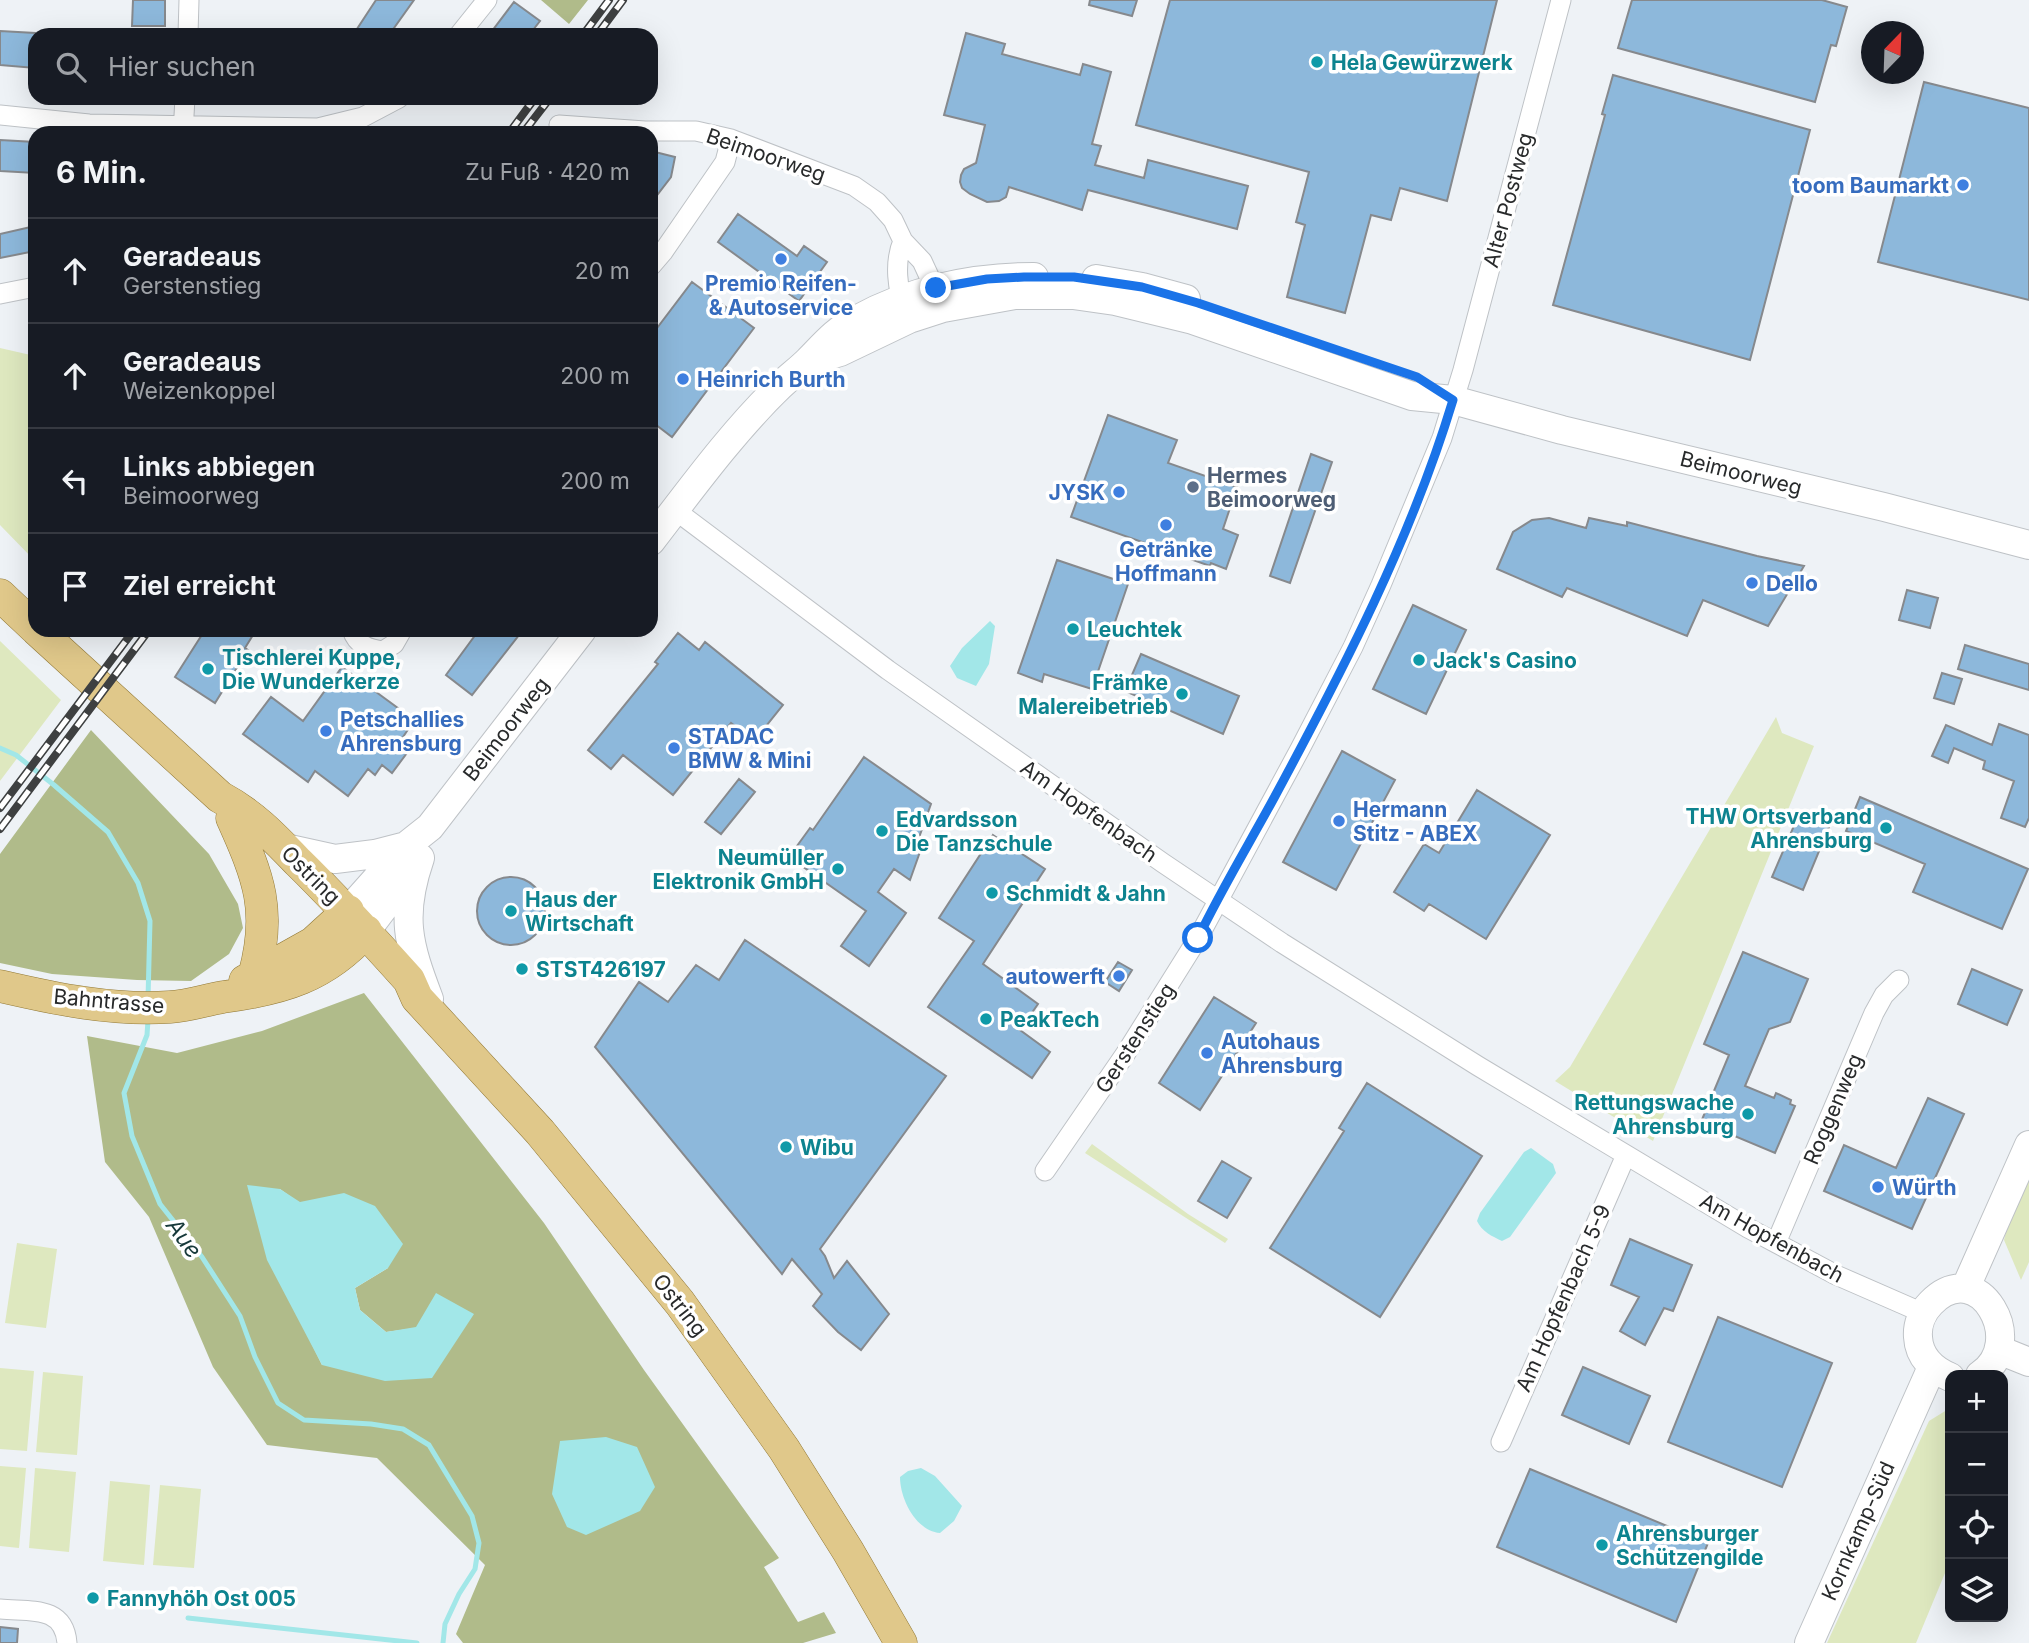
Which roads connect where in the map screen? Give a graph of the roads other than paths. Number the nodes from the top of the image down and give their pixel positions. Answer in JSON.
{"nodes":[{"id":1,"x":189,"y":0,"type":"edge"},
{"id":2,"x":487,"y":0,"type":"edge"},
{"id":3,"x":1562,"y":0,"type":"edge"},
{"id":4,"x":188,"y":28,"type":"edge"},
{"id":5,"x":465,"y":28,"type":"edge"},
{"id":6,"x":185,"y":105,"type":"edge"},
{"id":7,"x":386,"y":105,"type":"edge"},
{"id":8,"x":0,"y":115,"type":"edge"},
{"id":9,"x":559,"y":125,"type":"dead end"},
{"id":10,"x":127,"y":126,"type":"edge"},
{"id":11,"x":184,"y":126,"type":"edge"},
{"id":12,"x":326,"y":126,"type":"edge"},
{"id":13,"x":573,"y":126,"type":"edge"},
{"id":14,"x":658,"y":131,"type":"edge"},
{"id":15,"x":731,"y":139,"type":"junction"},
{"id":16,"x":903,"y":241,"type":"junction"},
{"id":17,"x":658,"y":258,"type":"edge"},
{"id":18,"x":28,"y":288,"type":"edge"},
{"id":19,"x":0,"y":294,"type":"edge"},
{"id":20,"x":940,"y":298,"type":"junction"},
{"id":21,"x":905,"y":310,"type":"junction"},
{"id":22,"x":1453,"y":400,"type":"junction"},
{"id":23,"x":675,"y":510,"type":"junction"},
{"id":24,"x":658,"y":532,"type":"edge"},
{"id":25,"x":2029,"y":545,"type":"edge"},
{"id":26,"x":0,"y":595,"type":"edge"},
{"id":27,"x":28,"y":621,"type":"edge"},
{"id":28,"x":44,"y":637,"type":"edge"},
{"id":29,"x":355,"y":637,"type":"edge"},
{"id":30,"x":398,"y":637,"type":"edge"},
{"id":31,"x":577,"y":637,"type":"edge"},
{"id":32,"x":226,"y":808,"type":"junction"},
{"id":33,"x":285,"y":848,"type":"junction"},
{"id":34,"x":413,"y":852,"type":"junction"},
{"id":35,"x":1218,"y":900,"type":"junction"},
{"id":36,"x":350,"y":928,"type":"junction"},
{"id":37,"x":254,"y":975,"type":"junction"},
{"id":38,"x":1899,"y":980,"type":"dead end"},
{"id":39,"x":0,"y":986,"type":"edge"},
{"id":40,"x":219,"y":998,"type":"junction"},
{"id":41,"x":437,"y":1022,"type":"junction"},
{"id":42,"x":2029,"y":1145,"type":"edge"},
{"id":43,"x":1626,"y":1155,"type":"junction"},
{"id":44,"x":1045,"y":1171,"type":"dead end"},
{"id":45,"x":1776,"y":1243,"type":"junction"},
{"id":46,"x":1973,"y":1291,"type":"junction"},
{"id":47,"x":1923,"y":1313,"type":"junction"},
{"id":48,"x":2017,"y":1357,"type":"edge"},
{"id":49,"x":1987,"y":1370,"type":"edge"},
{"id":50,"x":1944,"y":1374,"type":"edge"},
{"id":51,"x":1501,"y":1442,"type":"dead end"},
{"id":52,"x":0,"y":1609,"type":"edge"},
{"id":53,"x":67,"y":1643,"type":"edge"},
{"id":54,"x":901,"y":1643,"type":"edge"},
{"id":55,"x":1809,"y":1643,"type":"edge"}],
"edges":[{"from":1,"to":4,"type":"street"},
{"from":2,"to":5,"type":"street"},
{"from":3,"to":22,"type":"street","name":"Alter Postweg"},
{"from":6,"to":11,"type":"street"},
{"from":7,"to":12,"type":"street"},
{"from":8,"to":10,"type":"street"},
{"from":9,"to":13,"type":"street","name":"Beimoorweg"},
{"from":14,"to":15,"type":"street","name":"Beimoorweg"},
{"from":15,"to":16,"type":"street","name":"Beimoorweg"},
{"from":15,"to":17,"type":"street"},
{"from":16,"to":20,"type":"street","name":"Beimoorweg"},
{"from":16,"to":21,"type":"street"},
{"from":18,"to":19,"type":"street"},
{"from":20,"to":21,"type":"main road","name":"Beimoorweg"},
{"from":20,"to":22,"type":"main road","name":"Beimoorweg"},
{"from":21,"to":23,"type":"main road","name":"Beimoorweg"},
{"from":22,"to":25,"type":"main road","name":"Beimoorweg"},
{"from":22,"to":35,"type":"street","name":"Alter Postweg"},
{"from":23,"to":24,"type":"main road","name":"Beimoorweg"},
{"from":23,"to":35,"type":"street","name":"Am Hopfenbach"},
{"from":26,"to":27,"type":"main road","name":"Ostring"},
{"from":28,"to":32,"type":"main road","name":"Ostring"},
{"from":29,"to":30,"type":"street"},
{"from":31,"to":34,"type":"main road","name":"Beimoorweg"},
{"from":32,"to":33,"type":"main road","name":"Ostring"},
{"from":32,"to":36,"type":"main road","name":"Ostring"},
{"from":32,"to":37,"type":"main road"},
{"from":33,"to":34,"type":"main road"},
{"from":33,"to":36,"type":"main road","name":"Ostring"},
{"from":34,"to":36,"type":"main road","name":"Beimoorweg"},
{"from":34,"to":41,"type":"main road"},
{"from":35,"to":43,"type":"street","name":"Am Hopfenbach"},
{"from":35,"to":44,"type":"street","name":"Gerstenstieg"},
{"from":36,"to":37,"type":"main road","name":"Bahntrasse"},
{"from":36,"to":40,"type":"main road","name":"Bahntrasse"},
{"from":36,"to":41,"type":"main road","name":"Ostring"},
{"from":37,"to":40,"type":"main road","name":"Bahntrasse"},
{"from":38,"to":45,"type":"street","name":"Roggenweg"},
{"from":39,"to":40,"type":"main road","name":"Bahntrasse"},
{"from":41,"to":54,"type":"main road","name":"Ostring"},
{"from":42,"to":46,"type":"main road"},
{"from":43,"to":45,"type":"street","name":"Am Hopfenbach"},
{"from":43,"to":51,"type":"street","name":"Am Hopfenbach 5-9"},
{"from":45,"to":47,"type":"street","name":"Am Hopfenbach"},
{"from":46,"to":47,"type":"main road"},
{"from":46,"to":48,"type":"main road"},
{"from":47,"to":50,"type":"main road"},
{"from":48,"to":49,"type":"main road"},
{"from":50,"to":55,"type":"main road","name":"Kornkamp-Süd"},
{"from":52,"to":53,"type":"street"}]}
